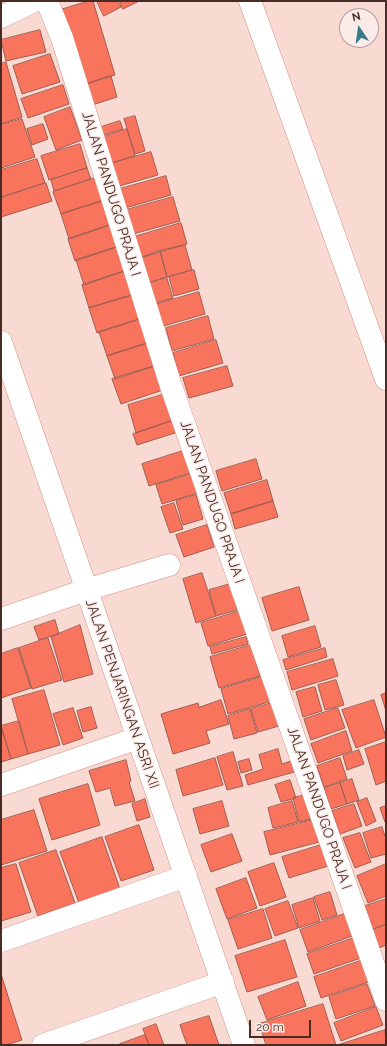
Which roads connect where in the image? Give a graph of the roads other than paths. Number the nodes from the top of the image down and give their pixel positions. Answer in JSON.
{"nodes":[{"id":1,"x":34,"y":1,"type":"edge"},
{"id":2,"x":47,"y":1,"type":"edge"},
{"id":3,"x":250,"y":1,"type":"edge"},
{"id":4,"x":1,"y":17,"type":"edge"},
{"id":5,"x":1,"y":342,"type":"edge"},
{"id":6,"x":386,"y":379,"type":"edge"},
{"id":7,"x":169,"y":565,"type":"dead end"},
{"id":8,"x":86,"y":590,"type":"junction"},
{"id":9,"x":1,"y":619,"type":"edge"},
{"id":10,"x":138,"y":738,"type":"junction"},
{"id":11,"x":1,"y":785,"type":"edge"},
{"id":12,"x":186,"y":876,"type":"junction"},
{"id":13,"x":1,"y":941,"type":"edge"},
{"id":14,"x":223,"y":982,"type":"junction"},
{"id":15,"x":386,"y":1000,"type":"edge"},
{"id":16,"x":43,"y":1045,"type":"edge"},
{"id":17,"x":244,"y":1045,"type":"edge"}],
"edges":[{"from":1,"to":4,"type":"street"},
{"from":2,"to":15,"type":"street","name":"JALAN PANDUGO PRAJA I"},
{"from":3,"to":6,"type":"street"},
{"from":5,"to":8,"type":"street","name":"JALAN PENJARINGAN ASRI XII"},
{"from":7,"to":8,"type":"street"},
{"from":8,"to":9,"type":"street"},
{"from":8,"to":10,"type":"street","name":"JALAN PENJARINGAN ASRI XII"},
{"from":10,"to":11,"type":"street"},
{"from":10,"to":12,"type":"street","name":"JALAN PENJARINGAN ASRI XII"},
{"from":12,"to":13,"type":"street"},
{"from":12,"to":14,"type":"street","name":"JALAN PENJARINGAN ASRI XII"},
{"from":14,"to":16,"type":"street"},
{"from":14,"to":17,"type":"street","name":"JALAN PENJARINGAN ASRI XII"}]}
